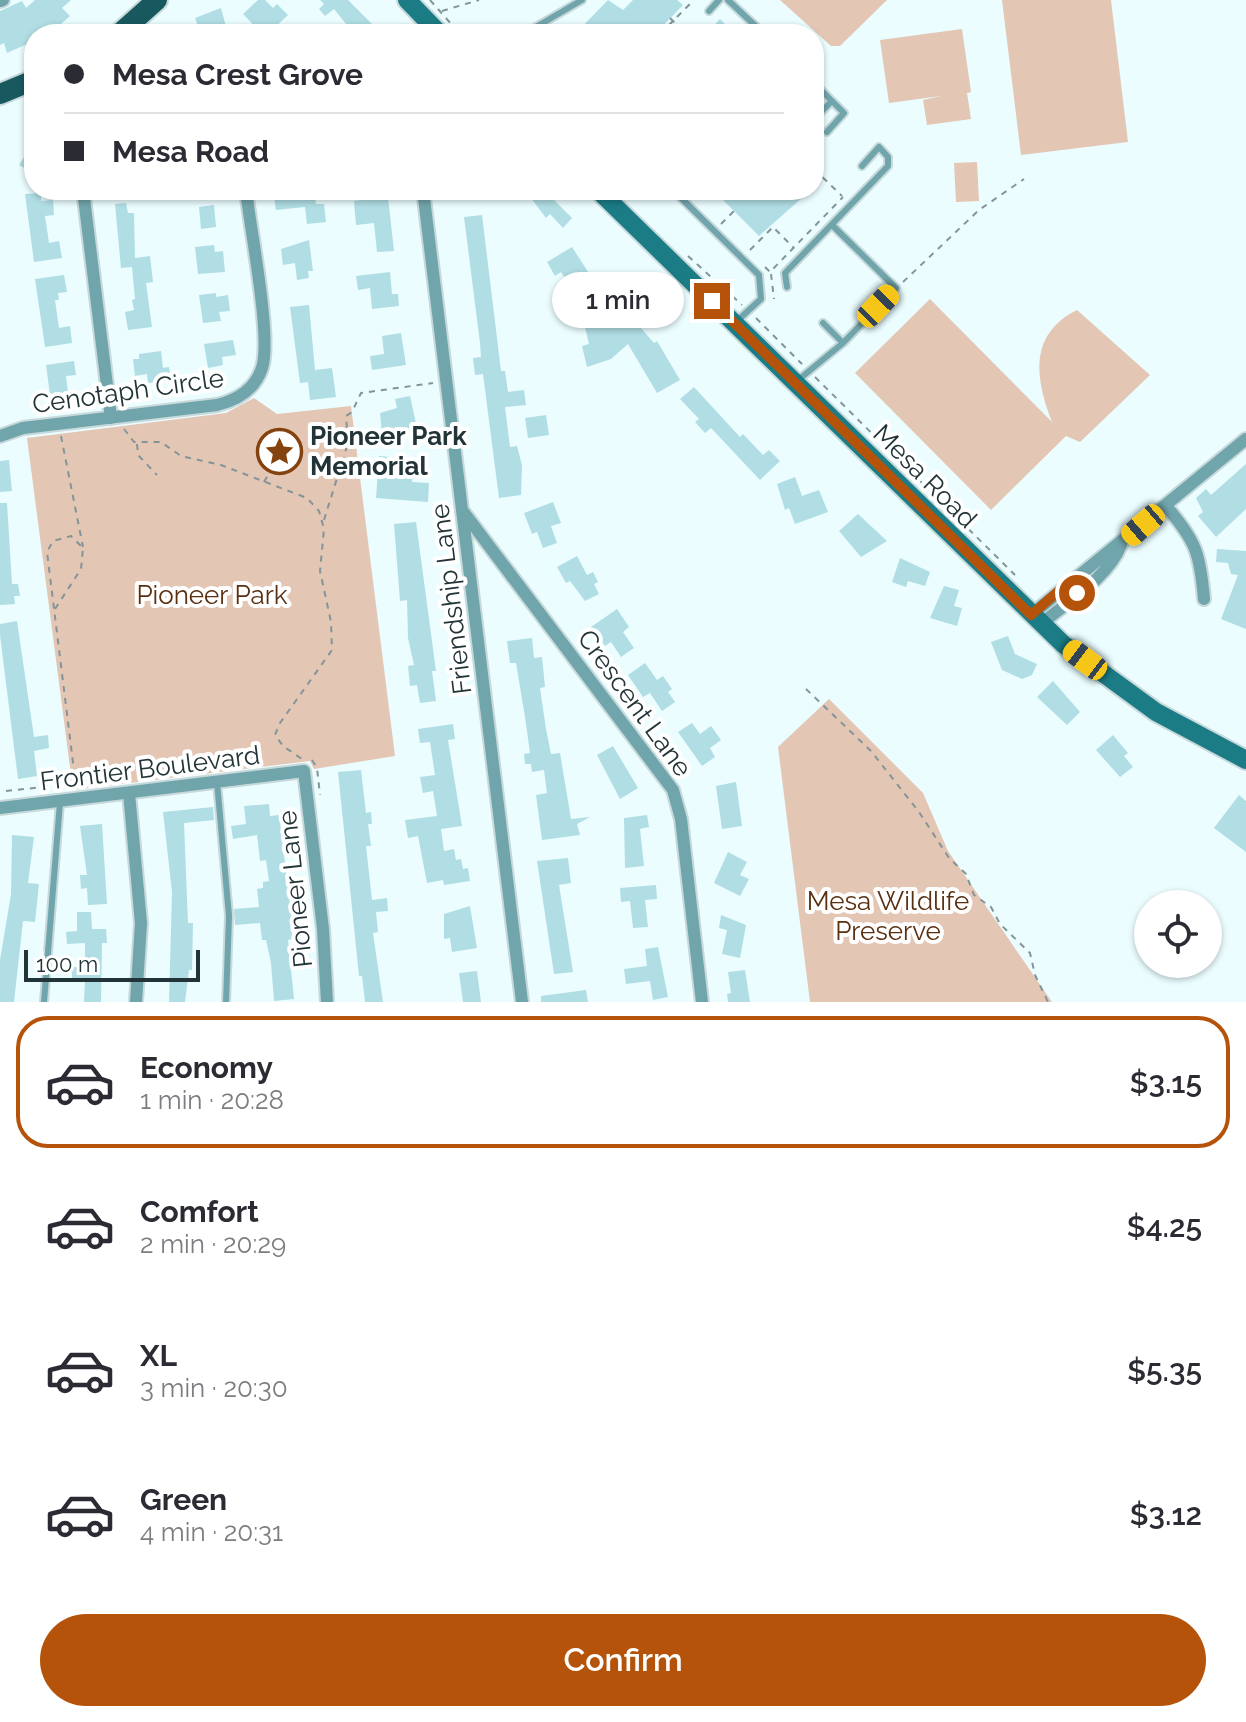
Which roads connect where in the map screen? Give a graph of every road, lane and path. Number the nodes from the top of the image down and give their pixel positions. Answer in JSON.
{"nodes":[{"id":1,"x":157,"y":0,"type":"edge"},
{"id":2,"x":407,"y":0,"type":"edge"},
{"id":3,"x":430,"y":0,"type":"edge"},
{"id":4,"x":479,"y":0,"type":"edge"},
{"id":5,"x":582,"y":0,"type":"edge"},
{"id":6,"x":694,"y":0,"type":"edge"},
{"id":7,"x":719,"y":0,"type":"edge"},
{"id":8,"x":728,"y":0,"type":"edge"},
{"id":9,"x":442,"y":11,"type":"junction"},
{"id":10,"x":709,"y":11,"type":"dead end"},
{"id":11,"x":672,"y":20,"type":"junction"},
{"id":12,"x":130,"y":24,"type":"edge"},
{"id":13,"x":430,"y":24,"type":"edge"},
{"id":14,"x":452,"y":24,"type":"edge"},
{"id":15,"x":541,"y":24,"type":"edge"},
{"id":16,"x":669,"y":24,"type":"edge"},
{"id":17,"x":676,"y":24,"type":"edge"},
{"id":18,"x":753,"y":24,"type":"edge"},
{"id":19,"x":24,"y":84,"type":"edge"},
{"id":20,"x":824,"y":93,"type":"edge"},
{"id":21,"x":0,"y":94,"type":"edge"},
{"id":22,"x":832,"y":101,"type":"junction"},
{"id":23,"x":824,"y":109,"type":"edge"},
{"id":24,"x":827,"y":132,"type":"dead end"},
{"id":25,"x":862,"y":166,"type":"dead end"},
{"id":26,"x":824,"y":179,"type":"edge"},
{"id":27,"x":1024,"y":179,"type":"dead end"},
{"id":28,"x":843,"y":197,"type":"junction"},
{"id":29,"x":84,"y":200,"type":"edge"},
{"id":30,"x":247,"y":200,"type":"edge"},
{"id":31,"x":424,"y":200,"type":"edge"},
{"id":32,"x":609,"y":200,"type":"edge"},
{"id":33,"x":683,"y":200,"type":"edge"},
{"id":34,"x":851,"y":205,"type":"junction"},
{"id":35,"x":734,"y":211,"type":"dead end"},
{"id":36,"x":832,"y":225,"type":"junction"},
{"id":37,"x":730,"y":233,"type":"dead end"},
{"id":38,"x":794,"y":248,"type":"junction"},
{"id":39,"x":682,"y":251,"type":"dead end"},
{"id":40,"x":749,"y":251,"type":"dead end"},
{"id":41,"x":802,"y":256,"type":"junction"},
{"id":42,"x":760,"y":262,"type":"dead end"},
{"id":43,"x":770,"y":272,"type":"junction"},
{"id":44,"x":787,"y":287,"type":"dead end"},
{"id":45,"x":896,"y":288,"type":"junction"},
{"id":46,"x":774,"y":299,"type":"dead end"},
{"id":47,"x":742,"y":317,"type":"junction"},
{"id":48,"x":823,"y":323,"type":"dead end"},
{"id":49,"x":843,"y":343,"type":"junction"},
{"id":50,"x":808,"y":370,"type":"junction"},
{"id":51,"x":446,"y":380,"type":"junction"},
{"id":52,"x":795,"y":384,"type":"junction"},
{"id":53,"x":111,"y":418,"type":"junction"},
{"id":54,"x":137,"y":426,"type":"dead end"},
{"id":55,"x":0,"y":436,"type":"edge"},
{"id":56,"x":49,"y":437,"type":"dead end"},
{"id":57,"x":1246,"y":439,"type":"edge"},
{"id":58,"x":137,"y":444,"type":"junction"},
{"id":59,"x":276,"y":462,"type":"junction"},
{"id":60,"x":157,"y":475,"type":"dead end"},
{"id":61,"x":264,"y":482,"type":"junction"},
{"id":62,"x":1166,"y":506,"type":"junction"},
{"id":63,"x":462,"y":510,"type":"junction"},
{"id":64,"x":323,"y":524,"type":"junction"},
{"id":65,"x":83,"y":548,"type":"junction"},
{"id":66,"x":1021,"y":581,"type":"dead end"},
{"id":67,"x":1204,"y":599,"type":"dead end"},
{"id":68,"x":55,"y":609,"type":"junction"},
{"id":69,"x":1036,"y":619,"type":"junction"},
{"id":70,"x":806,"y":689,"type":"dead end"},
{"id":71,"x":1246,"y":760,"type":"edge"},
{"id":72,"x":289,"y":762,"type":"dead end"},
{"id":73,"x":304,"y":766,"type":"junction"},
{"id":74,"x":228,"y":767,"type":"dead end"},
{"id":75,"x":75,"y":782,"type":"junction"},
{"id":76,"x":217,"y":782,"type":"junction"},
{"id":77,"x":6,"y":791,"type":"dead end"},
{"id":78,"x":129,"y":793,"type":"junction"},
{"id":79,"x":320,"y":798,"type":"dead end"},
{"id":80,"x":77,"y":799,"type":"junction"},
{"id":81,"x":60,"y":801,"type":"junction"},
{"id":82,"x":0,"y":808,"type":"edge"},
{"id":83,"x":44,"y":1002,"type":"edge"},
{"id":84,"x":136,"y":1002,"type":"edge"},
{"id":85,"x":226,"y":1002,"type":"edge"},
{"id":86,"x":327,"y":1002,"type":"edge"},
{"id":87,"x":522,"y":1002,"type":"edge"},
{"id":88,"x":702,"y":1002,"type":"edge"},
{"id":89,"x":1048,"y":1002,"type":"edge"}],
"edges":[{"from":1,"to":12,"type":"main road"},
{"from":2,"to":13,"type":"main road"},
{"from":3,"to":9,"type":"path"},
{"from":4,"to":9,"type":"path"},
{"from":5,"to":15,"type":"lane"},
{"from":6,"to":11,"type":"path"},
{"from":7,"to":10,"type":"lane"},
{"from":8,"to":18,"type":"lane"},
{"from":9,"to":14,"type":"path"},
{"from":11,"to":16,"type":"path"},
{"from":11,"to":17,"type":"path"},
{"from":19,"to":21,"type":"main road"},
{"from":20,"to":22,"type":"lane"},
{"from":22,"to":23,"type":"lane"},
{"from":22,"to":24,"type":"lane"},
{"from":25,"to":34,"type":"lane"},
{"from":26,"to":28,"type":"path"},
{"from":27,"to":45,"type":"path"},
{"from":28,"to":34,"type":"path"},
{"from":28,"to":38,"type":"path"},
{"from":29,"to":53,"type":"street"},
{"from":30,"to":53,"type":"street","name":"Cenotaph Circle"},
{"from":31,"to":51,"type":"street","name":"Friendship Lane"},
{"from":32,"to":47,"type":"main road","name":"Mesa Road"},
{"from":33,"to":47,"type":"lane"},
{"from":34,"to":36,"type":"lane"},
{"from":35,"to":37,"type":"path"},
{"from":36,"to":41,"type":"lane"},
{"from":36,"to":45,"type":"lane"},
{"from":38,"to":40,"type":"path"},
{"from":38,"to":41,"type":"path"},
{"from":38,"to":43,"type":"path"},
{"from":39,"to":47,"type":"path"},
{"from":41,"to":44,"type":"lane"},
{"from":42,"to":43,"type":"path"},
{"from":43,"to":46,"type":"path"},
{"from":45,"to":49,"type":"lane"},
{"from":47,"to":50,"type":"path"},
{"from":47,"to":52,"type":"main road","name":"Mesa Road"},
{"from":48,"to":49,"type":"lane"},
{"from":49,"to":50,"type":"lane"},
{"from":50,"to":52,"type":"lane"},
{"from":50,"to":66,"type":"path"},
{"from":51,"to":63,"type":"street","name":"Friendship Lane"},
{"from":51,"to":64,"type":"path"},
{"from":52,"to":69,"type":"main road","name":"Mesa Road"},
{"from":53,"to":55,"type":"street","name":"Cenotaph Circle"},
{"from":54,"to":58,"type":"path"},
{"from":56,"to":65,"type":"path"},
{"from":57,"to":62,"type":"street"},
{"from":58,"to":60,"type":"path"},
{"from":58,"to":61,"type":"path"},
{"from":59,"to":59,"type":"path"},
{"from":59,"to":61,"type":"path"},
{"from":61,"to":64,"type":"path"},
{"from":62,"to":67,"type":"street"},
{"from":62,"to":69,"type":"street"},
{"from":63,"to":87,"type":"street","name":"Friendship Lane"},
{"from":63,"to":88,"type":"street","name":"Crescent Lane"},
{"from":64,"to":73,"type":"path"},
{"from":65,"to":68,"type":"path"},
{"from":65,"to":68,"type":"path"},
{"from":68,"to":75,"type":"path"},
{"from":69,"to":71,"type":"main road","name":"Mesa Road"},
{"from":70,"to":89,"type":"path"},
{"from":72,"to":73,"type":"path"},
{"from":73,"to":76,"type":"street","name":"Frontier Boulevard"},
{"from":73,"to":79,"type":"path"},
{"from":73,"to":86,"type":"street","name":"Pioneer Lane"},
{"from":74,"to":75,"type":"path"},
{"from":75,"to":77,"type":"path"},
{"from":75,"to":80,"type":"path"},
{"from":76,"to":78,"type":"street","name":"Frontier Boulevard"},
{"from":76,"to":85,"type":"lane"},
{"from":78,"to":80,"type":"street","name":"Frontier Boulevard"},
{"from":78,"to":84,"type":"street"},
{"from":80,"to":81,"type":"street","name":"Frontier Boulevard"},
{"from":81,"to":82,"type":"street","name":"Frontier Boulevard"},
{"from":81,"to":83,"type":"lane"}]}
